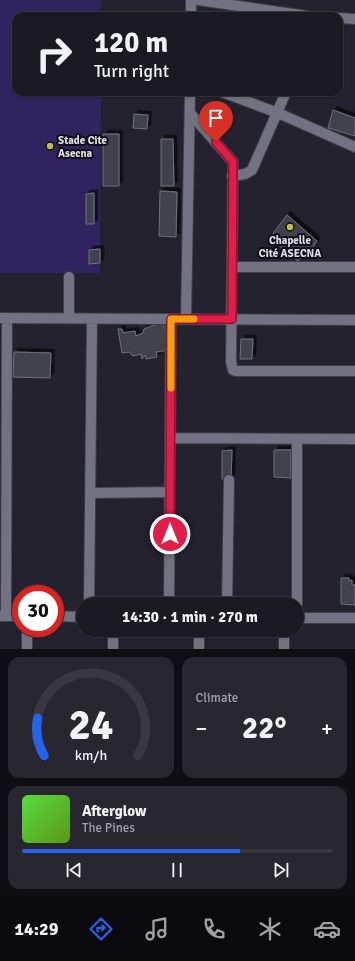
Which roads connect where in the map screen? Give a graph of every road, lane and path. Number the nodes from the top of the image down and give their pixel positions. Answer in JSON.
{"nodes":[{"id":1,"x":191,"y":0,"type":"edge"},
{"id":2,"x":198,"y":0,"type":"edge"},
{"id":3,"x":191,"y":12,"type":"edge"},
{"id":4,"x":280,"y":12,"type":"edge"},
{"id":5,"x":343,"y":18,"type":"edge"},
{"id":6,"x":355,"y":19,"type":"edge"},
{"id":7,"x":190,"y":96,"type":"edge"},
{"id":8,"x":233,"y":96,"type":"edge"},
{"id":9,"x":284,"y":96,"type":"edge"},
{"id":10,"x":190,"y":113,"type":"junction"},
{"id":11,"x":278,"y":113,"type":"junction"},
{"id":12,"x":355,"y":147,"type":"edge"},
{"id":13,"x":232,"y":176,"type":"junction"},
{"id":14,"x":232,"y":267,"type":"junction"},
{"id":15,"x":355,"y":267,"type":"edge"},
{"id":16,"x":69,"y":277,"type":"dead end"},
{"id":17,"x":4,"y":318,"type":"edge"},
{"id":18,"x":69,"y":318,"type":"junction"},
{"id":19,"x":92,"y":319,"type":"junction"},
{"id":20,"x":171,"y":319,"type":"junction"},
{"id":21,"x":186,"y":319,"type":"junction"},
{"id":22,"x":232,"y":319,"type":"junction"},
{"id":23,"x":355,"y":320,"type":"edge"},
{"id":24,"x":3,"y":371,"type":"edge"},
{"id":25,"x":355,"y":371,"type":"edge"},
{"id":26,"x":170,"y":438,"type":"junction"},
{"id":27,"x":297,"y":439,"type":"junction"},
{"id":28,"x":355,"y":439,"type":"edge"},
{"id":29,"x":229,"y":480,"type":"dead end"},
{"id":30,"x":170,"y":492,"type":"junction"},
{"id":31,"x":90,"y":493,"type":"junction"},
{"id":32,"x":3,"y":536,"type":"edge"},
{"id":33,"x":89,"y":597,"type":"edge"},
{"id":34,"x":170,"y":597,"type":"edge"},
{"id":35,"x":227,"y":597,"type":"edge"},
{"id":36,"x":297,"y":597,"type":"edge"},
{"id":37,"x":3,"y":616,"type":"edge"},
{"id":38,"x":64,"y":616,"type":"edge"},
{"id":39,"x":76,"y":617,"type":"edge"},
{"id":40,"x":304,"y":618,"type":"edge"},
{"id":41,"x":355,"y":618,"type":"edge"},
{"id":42,"x":27,"y":637,"type":"edge"},
{"id":43,"x":113,"y":637,"type":"edge"},
{"id":44,"x":198,"y":637,"type":"edge"},
{"id":45,"x":284,"y":637,"type":"edge"},
{"id":46,"x":27,"y":649,"type":"edge"},
{"id":47,"x":113,"y":649,"type":"edge"},
{"id":48,"x":199,"y":649,"type":"edge"},
{"id":49,"x":284,"y":649,"type":"edge"}],
"edges":[{"from":1,"to":3,"type":"street"},
{"from":2,"to":4,"type":"street"},
{"from":5,"to":6,"type":"street"},
{"from":7,"to":10,"type":"street"},
{"from":8,"to":11,"type":"street"},
{"from":9,"to":11,"type":"street"},
{"from":10,"to":13,"type":"street"},
{"from":10,"to":21,"type":"street"},
{"from":11,"to":12,"type":"street"},
{"from":11,"to":13,"type":"street"},
{"from":13,"to":14,"type":"street"},
{"from":14,"to":15,"type":"street"},
{"from":14,"to":22,"type":"street"},
{"from":16,"to":18,"type":"street"},
{"from":17,"to":18,"type":"street"},
{"from":17,"to":24,"type":"street"},
{"from":18,"to":19,"type":"street"},
{"from":19,"to":20,"type":"street"},
{"from":19,"to":31,"type":"street"},
{"from":20,"to":21,"type":"street"},
{"from":20,"to":26,"type":"street"},
{"from":21,"to":22,"type":"street"},
{"from":22,"to":23,"type":"street"},
{"from":22,"to":25,"type":"street"},
{"from":24,"to":32,"type":"street"},
{"from":26,"to":27,"type":"street"},
{"from":26,"to":30,"type":"street"},
{"from":27,"to":28,"type":"street"},
{"from":27,"to":36,"type":"street"},
{"from":29,"to":35,"type":"street"},
{"from":30,"to":31,"type":"street"},
{"from":30,"to":34,"type":"street"},
{"from":31,"to":33,"type":"street"},
{"from":32,"to":37,"type":"street"},
{"from":38,"to":39,"type":"street"},
{"from":40,"to":41,"type":"street"},
{"from":42,"to":46,"type":"street"},
{"from":43,"to":47,"type":"street"},
{"from":44,"to":48,"type":"street"},
{"from":45,"to":49,"type":"street"}]}
